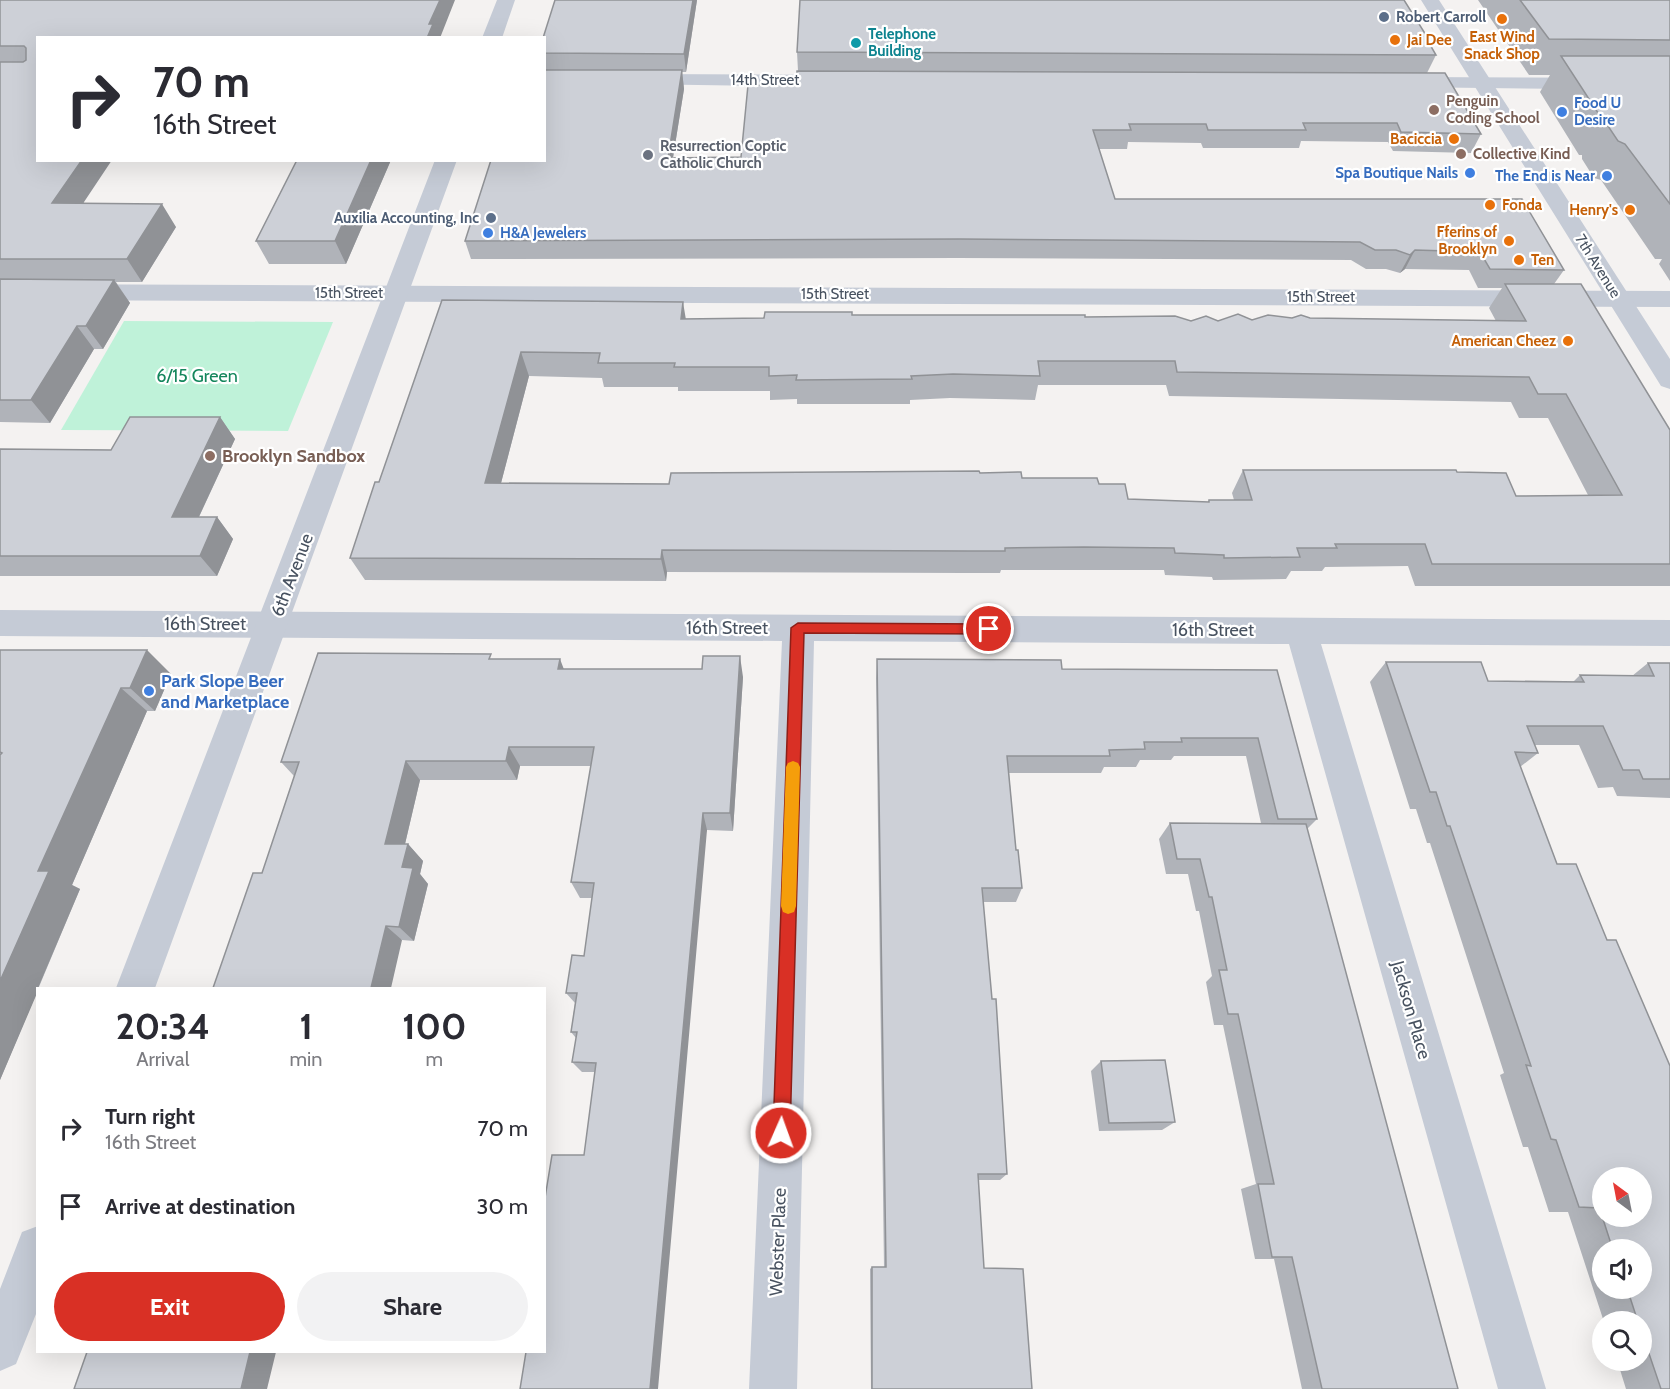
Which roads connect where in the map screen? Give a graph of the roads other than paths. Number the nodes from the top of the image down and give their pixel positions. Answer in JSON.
{"nodes":[{"id":1,"x":506,"y":0,"type":"edge"},
{"id":2,"x":1430,"y":0,"type":"edge"},
{"id":3,"x":493,"y":36,"type":"edge"},
{"id":4,"x":615,"y":80,"type":"edge"},
{"id":5,"x":860,"y":81,"type":"edge"},
{"id":6,"x":1389,"y":83,"type":"edge"},
{"id":7,"x":1482,"y":83,"type":"junction"},
{"id":8,"x":1670,"y":84,"type":"edge"},
{"id":9,"x":445,"y":162,"type":"edge"},
{"id":10,"x":0,"y":292,"type":"edge"},
{"id":11,"x":396,"y":294,"type":"junction"},
{"id":12,"x":1619,"y":299,"type":"junction"},
{"id":13,"x":1670,"y":299,"type":"edge"},
{"id":14,"x":1670,"y":380,"type":"edge"},
{"id":15,"x":0,"y":623,"type":"edge"},
{"id":16,"x":273,"y":625,"type":"junction"},
{"id":17,"x":798,"y":628,"type":"junction"},
{"id":18,"x":1300,"y":631,"type":"junction"},
{"id":19,"x":1670,"y":633,"type":"edge"},
{"id":20,"x":135,"y":987,"type":"edge"},
{"id":21,"x":36,"y":1253,"type":"edge"},
{"id":22,"x":0,"y":1348,"type":"edge"},
{"id":23,"x":773,"y":1389,"type":"edge"},
{"id":24,"x":1522,"y":1389,"type":"edge"}],
"edges":[{"from":1,"to":3,"type":"street"},
{"from":2,"to":7,"type":"street","name":"7th Avenue"},
{"from":4,"to":5,"type":"street","name":"14th Street"},
{"from":6,"to":7,"type":"street"},
{"from":7,"to":8,"type":"street"},
{"from":7,"to":12,"type":"street","name":"7th Avenue"},
{"from":9,"to":11,"type":"street","name":"6th Avenue"},
{"from":10,"to":11,"type":"street","name":"15th Street"},
{"from":11,"to":12,"type":"street","name":"15th Street"},
{"from":11,"to":16,"type":"street","name":"6th Avenue"},
{"from":12,"to":13,"type":"street","name":"15th Street"},
{"from":12,"to":14,"type":"street","name":"7th Avenue"},
{"from":15,"to":16,"type":"street","name":"16th Street"},
{"from":16,"to":17,"type":"street","name":"16th Street"},
{"from":16,"to":20,"type":"street","name":"6th Avenue"},
{"from":17,"to":18,"type":"street","name":"16th Street"},
{"from":17,"to":23,"type":"street","name":"Webster Place"},
{"from":18,"to":19,"type":"street","name":"16th Street"},
{"from":18,"to":24,"type":"street","name":"Jackson Place"},
{"from":21,"to":22,"type":"street"}]}
